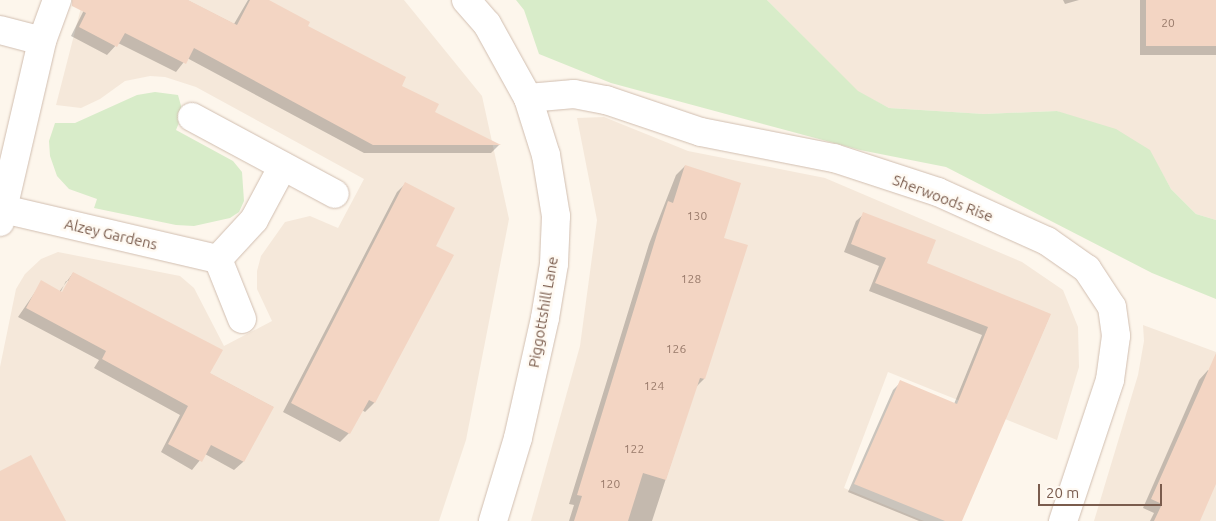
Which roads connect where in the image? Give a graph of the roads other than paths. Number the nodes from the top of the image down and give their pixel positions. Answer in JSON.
{"nodes":[{"id":1,"x":57,"y":0,"type":"edge"},
{"id":2,"x":466,"y":0,"type":"edge"},
{"id":3,"x":0,"y":30,"type":"edge"},
{"id":4,"x":42,"y":41,"type":"junction"},
{"id":5,"x":528,"y":98,"type":"junction"},
{"id":6,"x":192,"y":117,"type":"dead end"},
{"id":7,"x":283,"y":166,"type":"junction"},
{"id":8,"x":335,"y":194,"type":"dead end"},
{"id":9,"x":2,"y":216,"type":"edge"},
{"id":10,"x":218,"y":259,"type":"junction"},
{"id":11,"x":242,"y":320,"type":"dead end"},
{"id":12,"x":493,"y":521,"type":"edge"},
{"id":13,"x":1063,"y":521,"type":"edge"}],
"edges":[{"from":1,"to":4,"type":"street","name":"Alzey Gardens"},
{"from":2,"to":5,"type":"street","name":"Piggottshill Lane"},
{"from":3,"to":4,"type":"street"},
{"from":4,"to":9,"type":"street","name":"Alzey Gardens"},
{"from":5,"to":12,"type":"street","name":"Piggottshill Lane"},
{"from":5,"to":13,"type":"street","name":"Sherwoods Rise"},
{"from":6,"to":7,"type":"street"},
{"from":7,"to":8,"type":"street"},
{"from":7,"to":10,"type":"street"},
{"from":9,"to":10,"type":"street","name":"Alzey Gardens"},
{"from":10,"to":11,"type":"street"}]}
